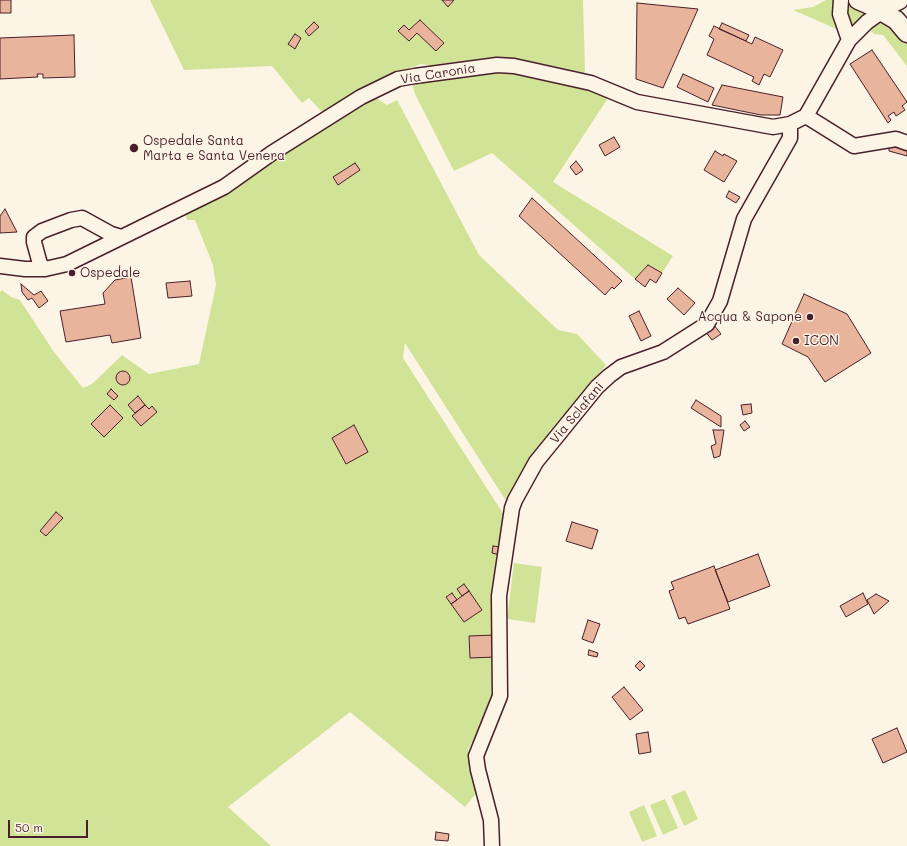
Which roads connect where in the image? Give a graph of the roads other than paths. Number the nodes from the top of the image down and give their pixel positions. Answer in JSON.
{"nodes":[{"id":1,"x":841,"y":0,"type":"edge"},
{"id":2,"x":881,"y":4,"type":"edge"},
{"id":3,"x":907,"y":33,"type":"edge"},
{"id":4,"x":849,"y":40,"type":"junction"},
{"id":5,"x":806,"y":116,"type":"junction"},
{"id":6,"x":790,"y":124,"type":"junction"},
{"id":7,"x":907,"y":143,"type":"edge"},
{"id":8,"x":121,"y":237,"type":"junction"},
{"id":9,"x":0,"y":266,"type":"edge"},
{"id":10,"x":45,"y":269,"type":"junction"},
{"id":11,"x":492,"y":846,"type":"edge"}],
"edges":[{"from":1,"to":4,"type":"street"},
{"from":2,"to":3,"type":"main road"},
{"from":2,"to":4,"type":"street"},
{"from":4,"to":5,"type":"street"},
{"from":5,"to":6,"type":"street"},
{"from":5,"to":7,"type":"street"},
{"from":6,"to":8,"type":"street","name":"Via Caronia"},
{"from":6,"to":11,"type":"street","name":"Via Sclafani"},
{"from":8,"to":10,"type":"street","name":"Via Caronia"},
{"from":8,"to":10,"type":"street"},
{"from":9,"to":10,"type":"street","name":"Via Caronia"}]}
